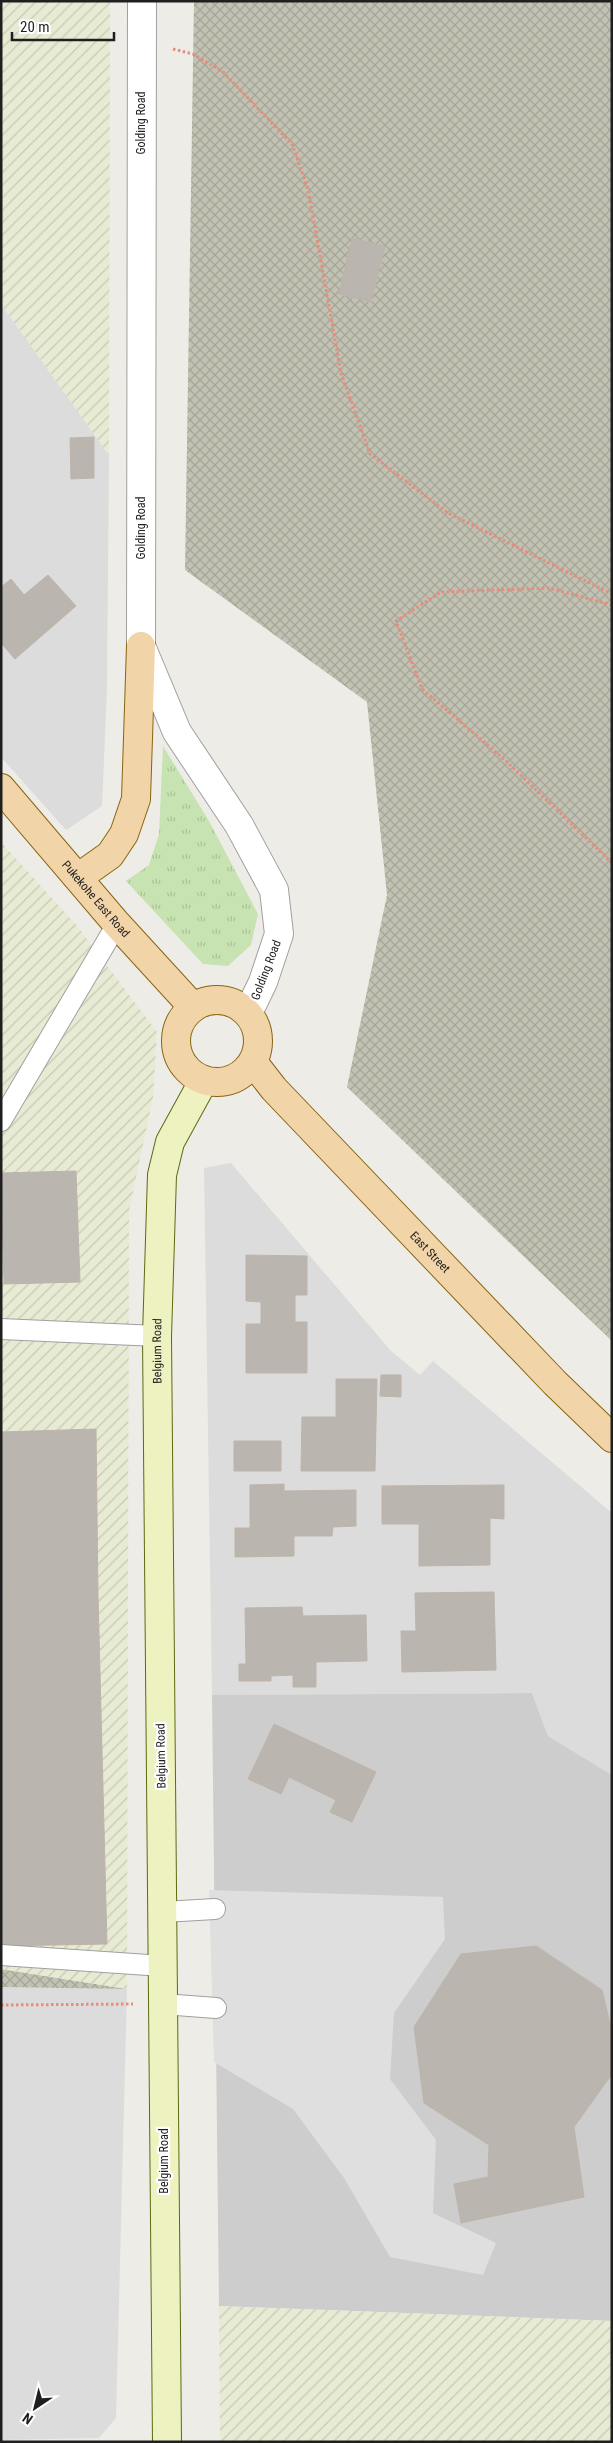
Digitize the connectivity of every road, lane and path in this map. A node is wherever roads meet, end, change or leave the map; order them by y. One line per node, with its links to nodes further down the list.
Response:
1 (142, 1): 2 (street, Golding Road)
2 (142, 42): 3 (path); 5 (street, Golding Road)
3 (612, 594)
4 (612, 605): 7 (path)
5 (141, 646): 8 (main road); 11 (street, Golding Road)
6 (1, 788): 8 (main road, Pukekohe East Road)
7 (612, 863)
8 (78, 877): 9 (main road, Pukekohe East Road)
9 (117, 924): 10 (main road, Pukekohe East Road); 14 (lane)
10 (193, 1007): 11 (main road); 13 (main road)
11 (248, 1013): 12 (main road)
12 (253, 1062): 13 (main road); 17 (main road, East Street)
13 (204, 1080): 16 (street, Belgium Road)
14 (1, 1122)
15 (1, 1329): 16 (lane)
16 (157, 1336): 19 (street, Belgium Road)
17 (612, 1438)
18 (214, 1909): 19 (lane)
19 (163, 1912): 21 (street, Belgium Road)
20 (1, 1956): 21 (lane)
21 (163, 1966): 22 (street, Belgium Road)
22 (163, 2004): 23 (path); 24 (lane); 25 (street, Belgium Road)
23 (1, 2005)
24 (216, 2008)
25 (167, 2442)

